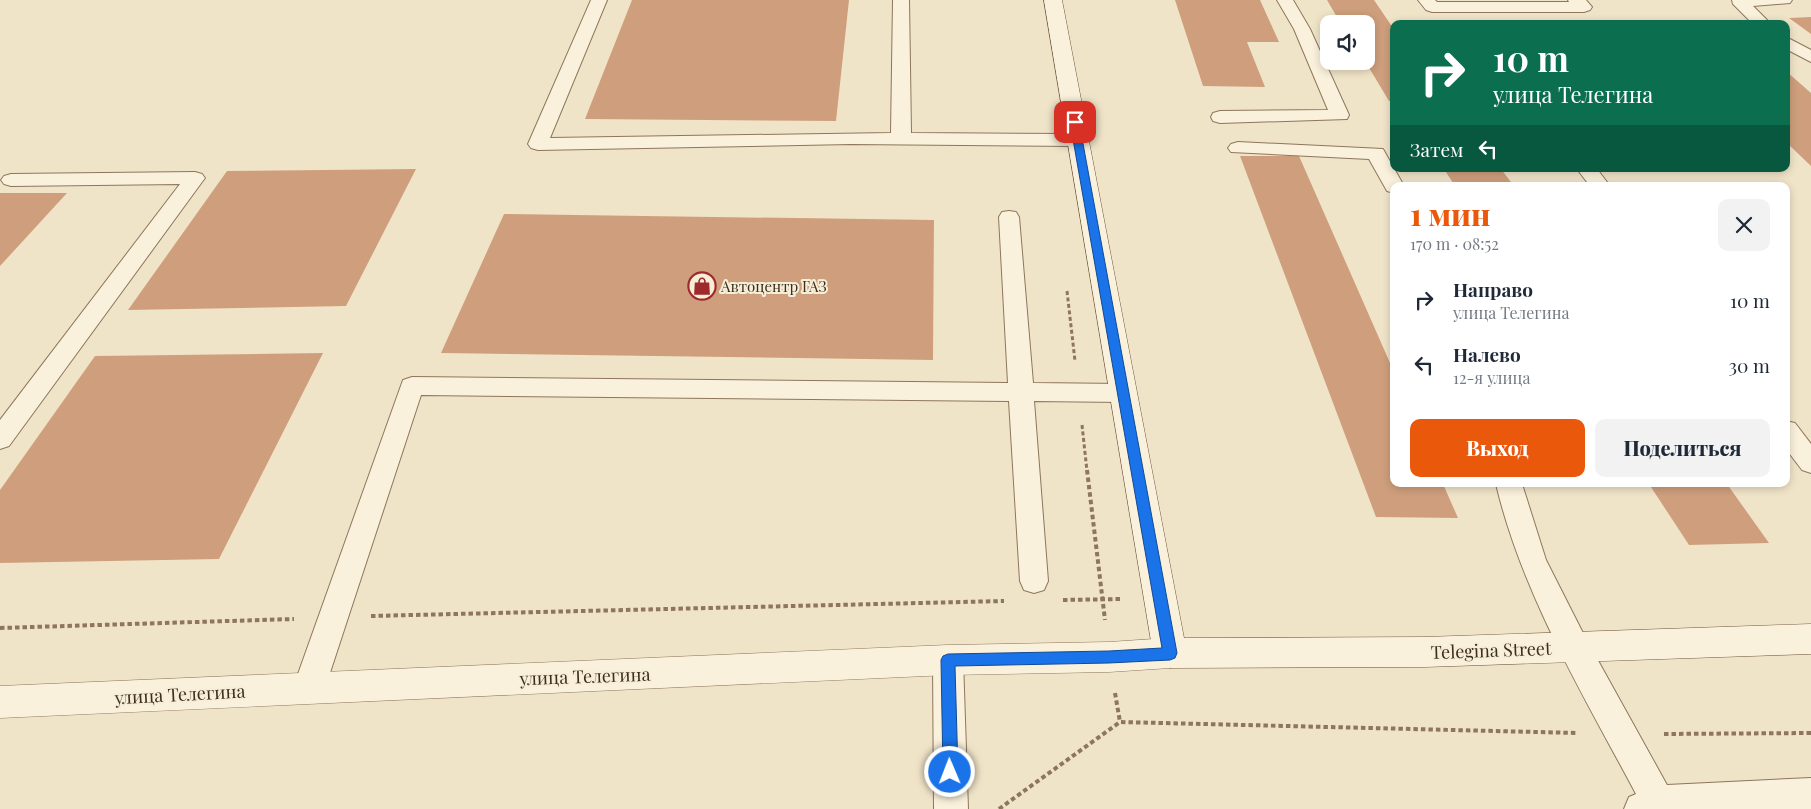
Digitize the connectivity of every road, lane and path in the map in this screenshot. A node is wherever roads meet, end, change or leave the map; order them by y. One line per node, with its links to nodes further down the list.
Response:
1 (599, 0): 12 (lane)
2 (901, 0): 12 (lane)
3 (1053, 0): 13 (main road)
4 (1285, 0): 11 (lane)
5 (1426, 0): 6 (lane)
6 (1576, 0)
7 (1784, 0): 8 (lane)
8 (1759, 20)
9 (1790, 44): 10 (lane)
10 (1811, 57)
11 (1220, 117)
12 (901, 139): 13 (lane)
13 (1078, 140): 21 (main road)
14 (1238, 148): 17 (lane)
15 (1589, 172): 18 (lane)
16 (11, 180): 23 (lane)
17 (1391, 182)
18 (1597, 182)
19 (1009, 217): 20 (lane)
20 (1020, 391): 21 (lane); 26 (lane); 30 (lane)
21 (1123, 393): 27 (main road)
22 (1790, 435): 24 (lane)
23 (0, 439)
24 (1811, 463)
25 (1510, 487): 33 (lane)
26 (1034, 581)
27 (1160, 598): 28 (path); 34 (main road)
28 (1062, 600)
29 (1012, 601): 30 (path)
30 (333, 617): 31 (path); 36 (lane)
31 (0, 628)
32 (1811, 640): 33 (main road, Telegina Street)
33 (1574, 648): 34 (main road, Telegina Street); 39 (lane)
34 (1170, 653): 35 (main road, улица Телегина)
35 (948, 660): 36 (main road, улица Телегина); 42 (lane)
36 (309, 688): 37 (main road, улица Телегина)
37 (0, 702)
38 (1811, 733): 39 (path)
39 (1622, 734): 41 (lane); 43 (path)
40 (1811, 794): 41 (lane)
41 (1650, 806)
42 (951, 809)
43 (999, 809)

